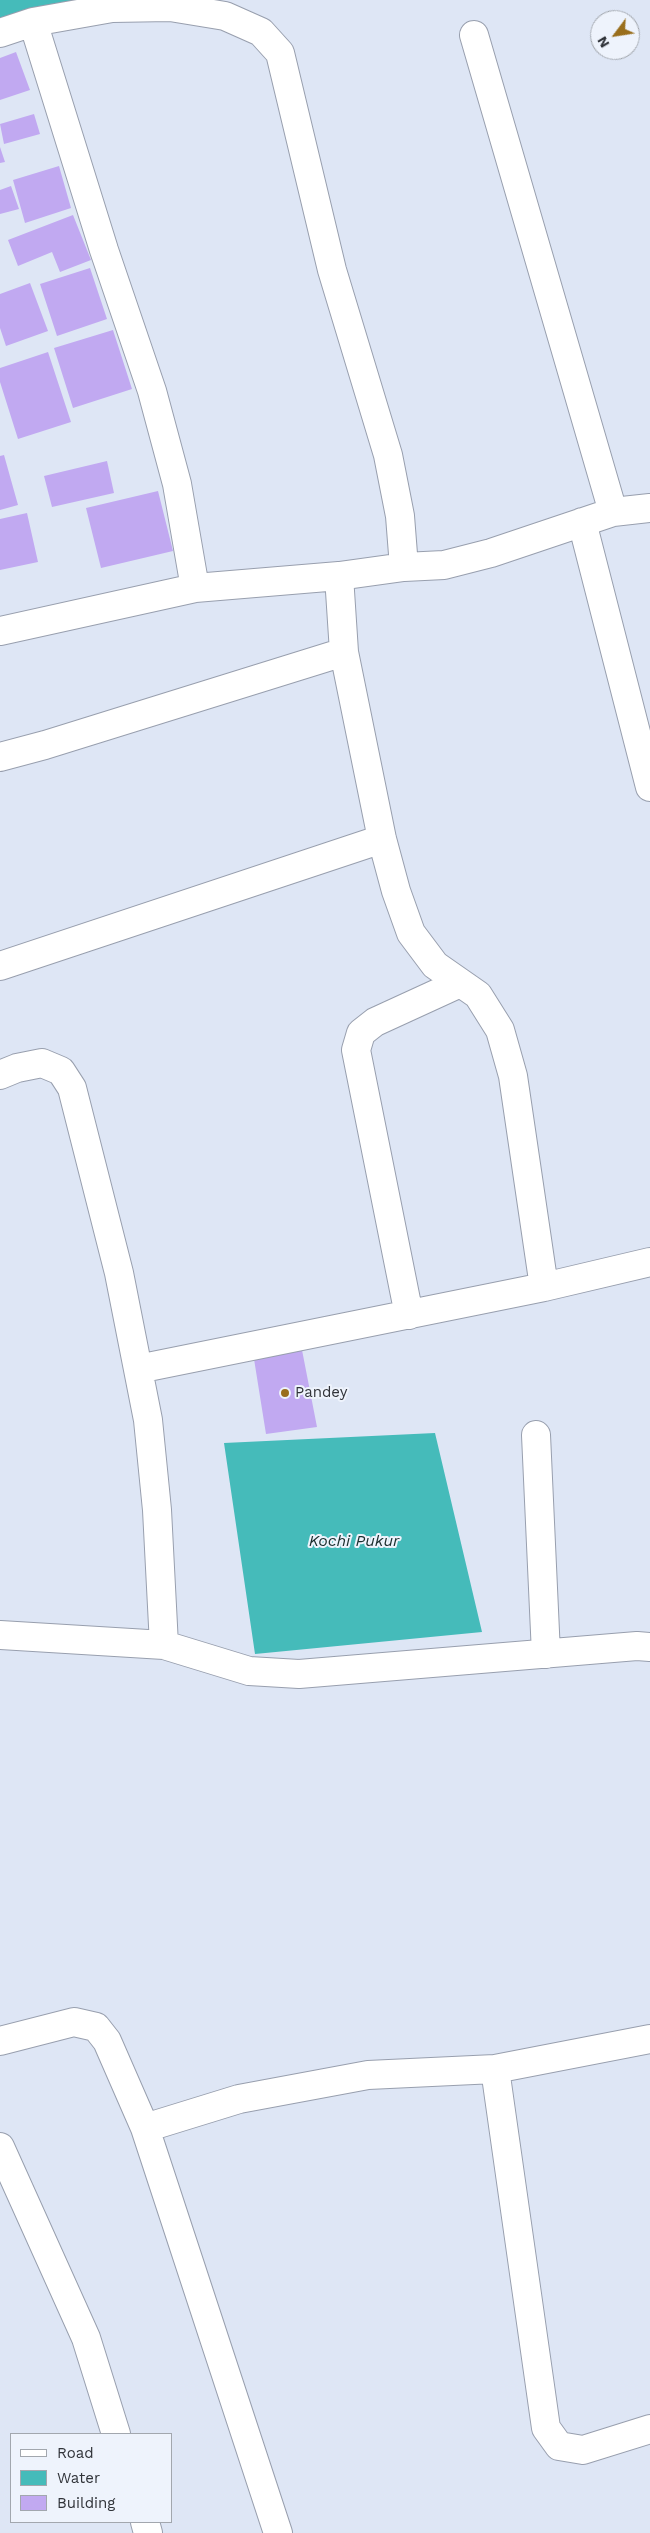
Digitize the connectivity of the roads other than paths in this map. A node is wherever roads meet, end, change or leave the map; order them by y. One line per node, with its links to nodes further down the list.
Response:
1 (33, 22): 2 (street); 7 (street); 9 (street)
2 (0, 33)
3 (474, 35): 5 (street)
4 (650, 508): 5 (street)
5 (613, 512): 6 (street)
6 (582, 522): 7 (street); 13 (street)
7 (404, 567): 8 (street)
8 (339, 576): 9 (street); 11 (street)
9 (195, 588): 10 (street)
10 (0, 631)
11 (344, 652): 12 (street); 14 (street)
12 (0, 757)
13 (650, 787)
14 (382, 839): 15 (street); 16 (street)
15 (0, 966)
16 (460, 983): 19 (street); 20 (street)
17 (0, 1075): 21 (street)
18 (650, 1262): 19 (street)
19 (544, 1287): 20 (street)
20 (409, 1315): 21 (street)
21 (138, 1369): 24 (street)
22 (536, 1435): 26 (street)
23 (1, 1629): 24 (street)
24 (164, 1645): 26 (street)
25 (650, 1647): 26 (street)
26 (546, 1654)
27 (650, 2039): 29 (street)
28 (0, 2041): 30 (street)
29 (495, 2069): 30 (street); 32 (street)
30 (144, 2128): 34 (street)
31 (0, 2146): 33 (street)
32 (650, 2429)
33 (116, 2433)
34 (278, 2533)

